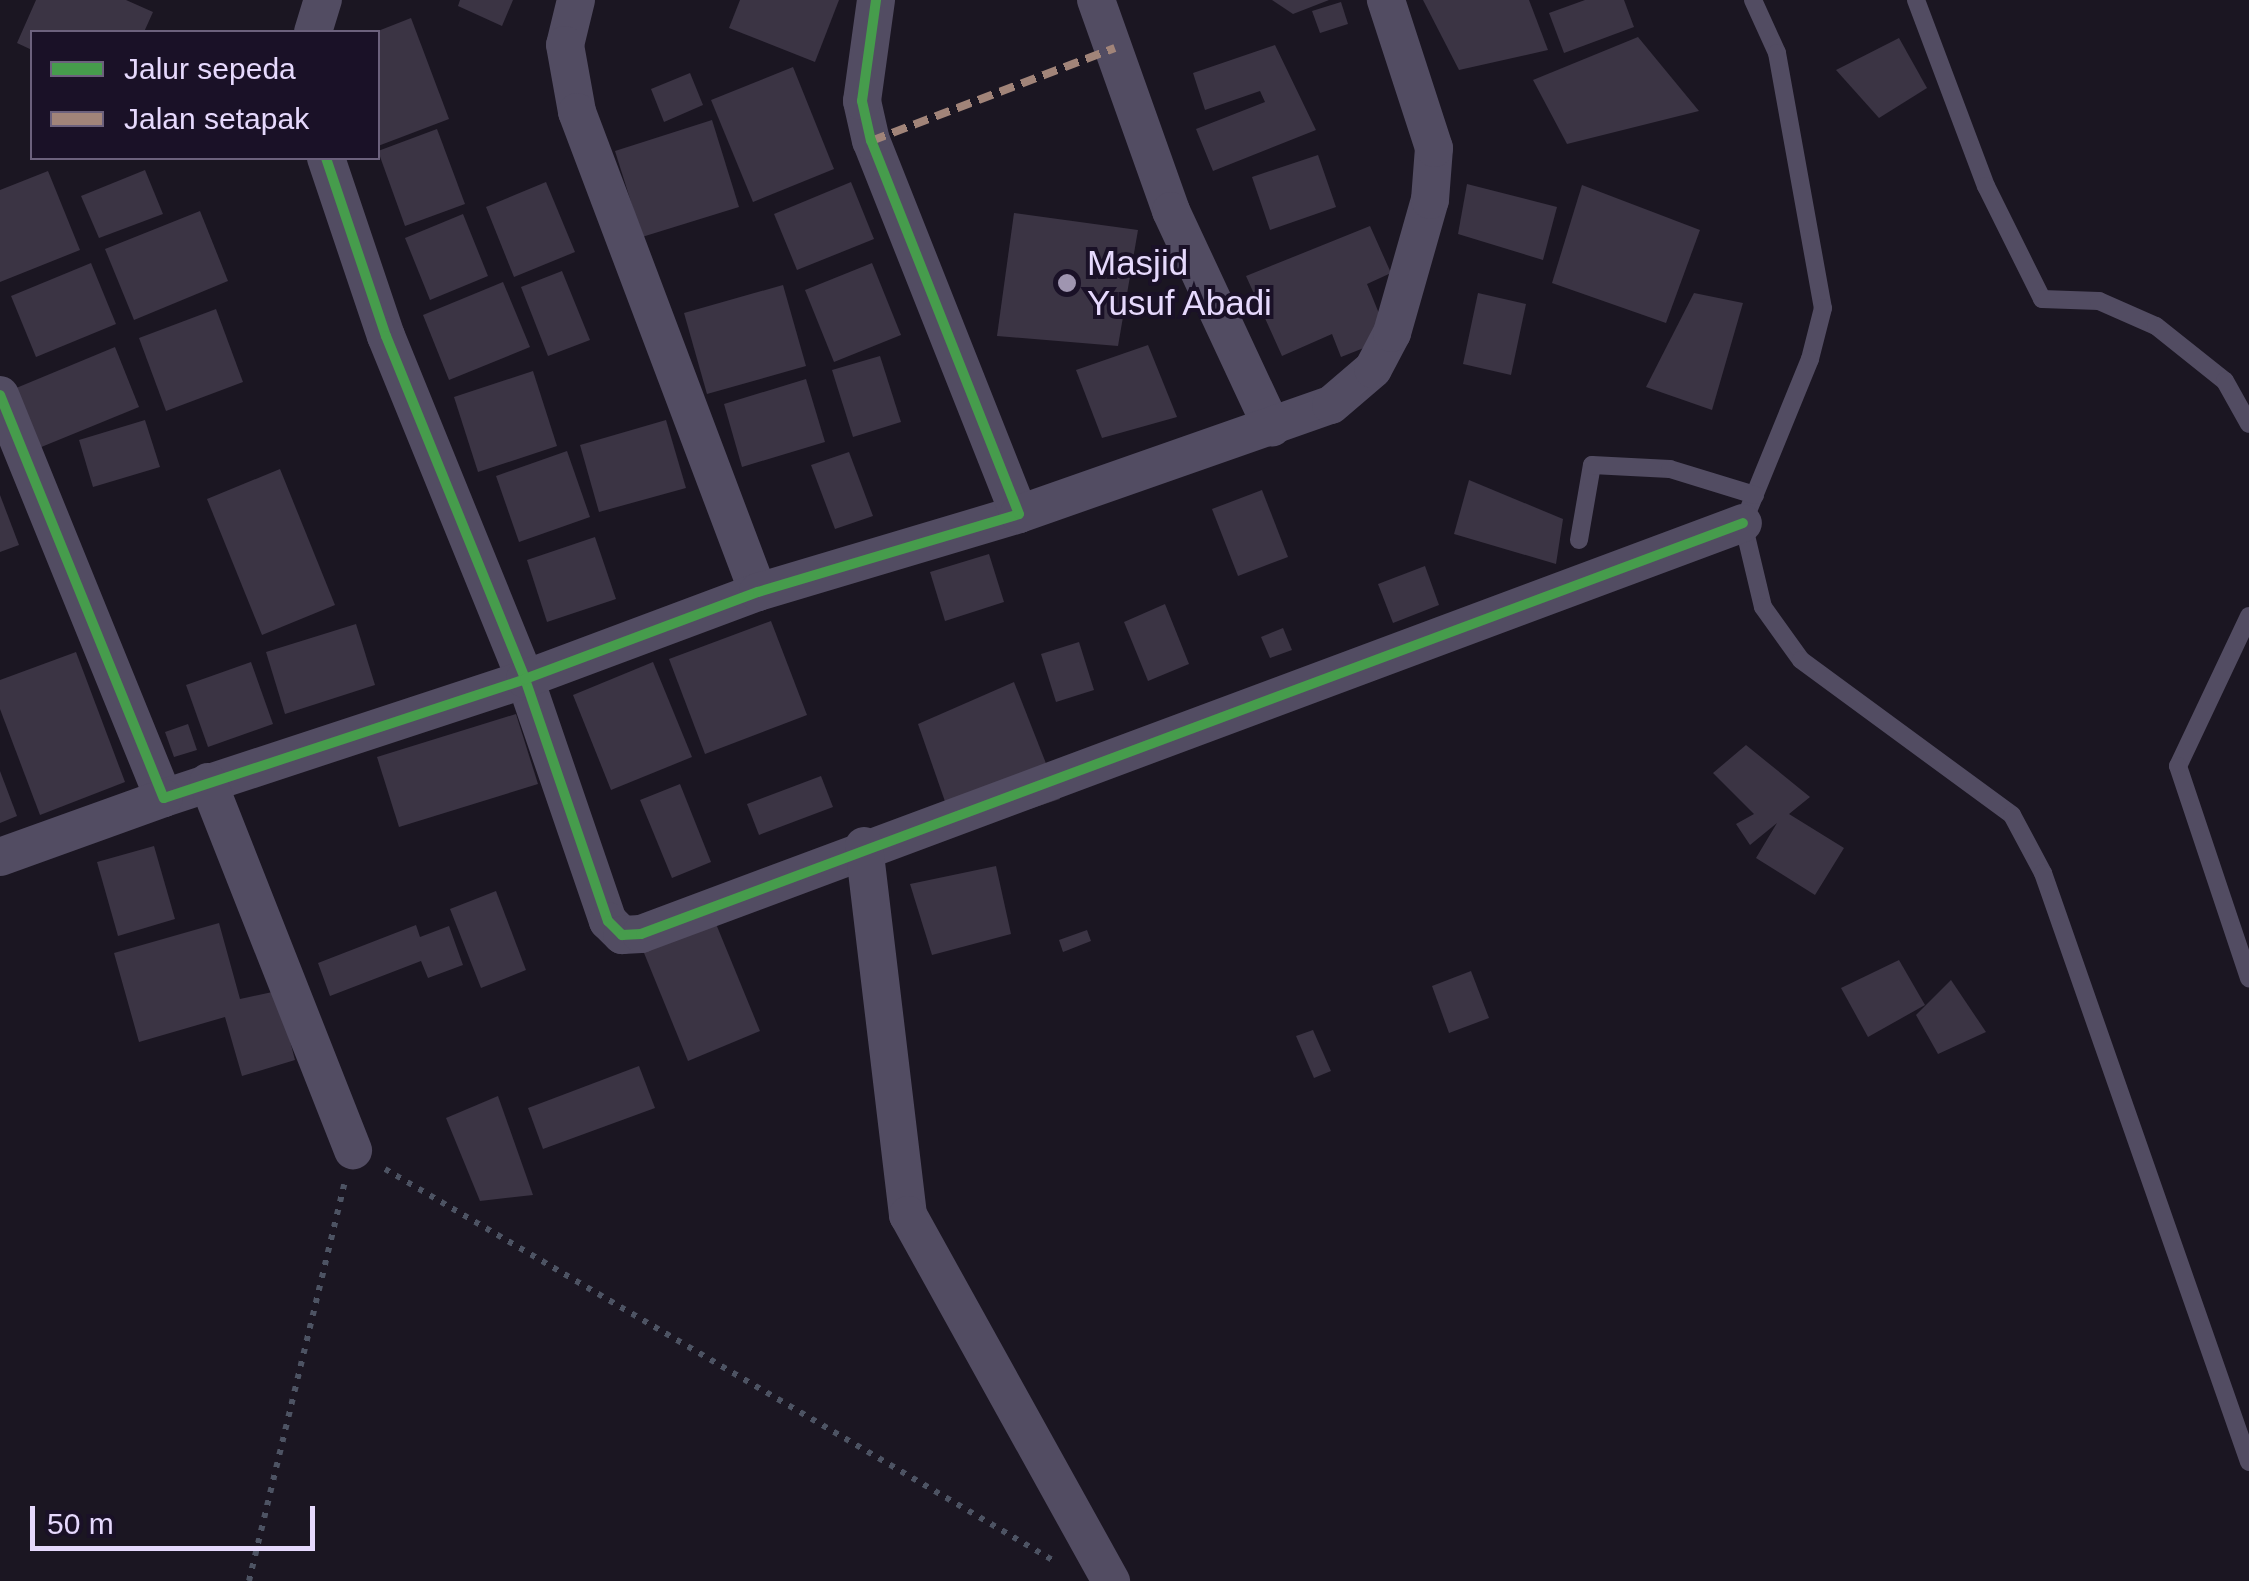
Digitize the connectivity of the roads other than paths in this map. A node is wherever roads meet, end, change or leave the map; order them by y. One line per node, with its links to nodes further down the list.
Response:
1 (323, 0): 8 (street)
2 (576, 0): 16 (street)
3 (876, 0): 14 (street)
4 (1096, 0): 12 (street)
5 (1386, 0): 12 (street)
6 (1753, 0): 13 (lane)
7 (1916, 0): 11 (lane)
8 (314, 30)
9 (327, 160): 19 (street)
10 (0, 395): 21 (street)
11 (2249, 424)
12 (1272, 428): 14 (street)
13 (1749, 509): 15 (lane); 22 (street); 26 (lane)
14 (1019, 514): 16 (street)
15 (1579, 540)
16 (758, 592): 19 (street)
17 (2249, 616): 18 (lane)
18 (2245, 645): 24 (lane)
19 (525, 679): 20 (street); 22 (street)
20 (208, 782): 21 (street); 25 (street)
21 (164, 798): 23 (street)
22 (864, 846): 27 (street)
23 (0, 857)
24 (2249, 978)
25 (352, 1150)
26 (2249, 1462)
27 (1111, 1581)

